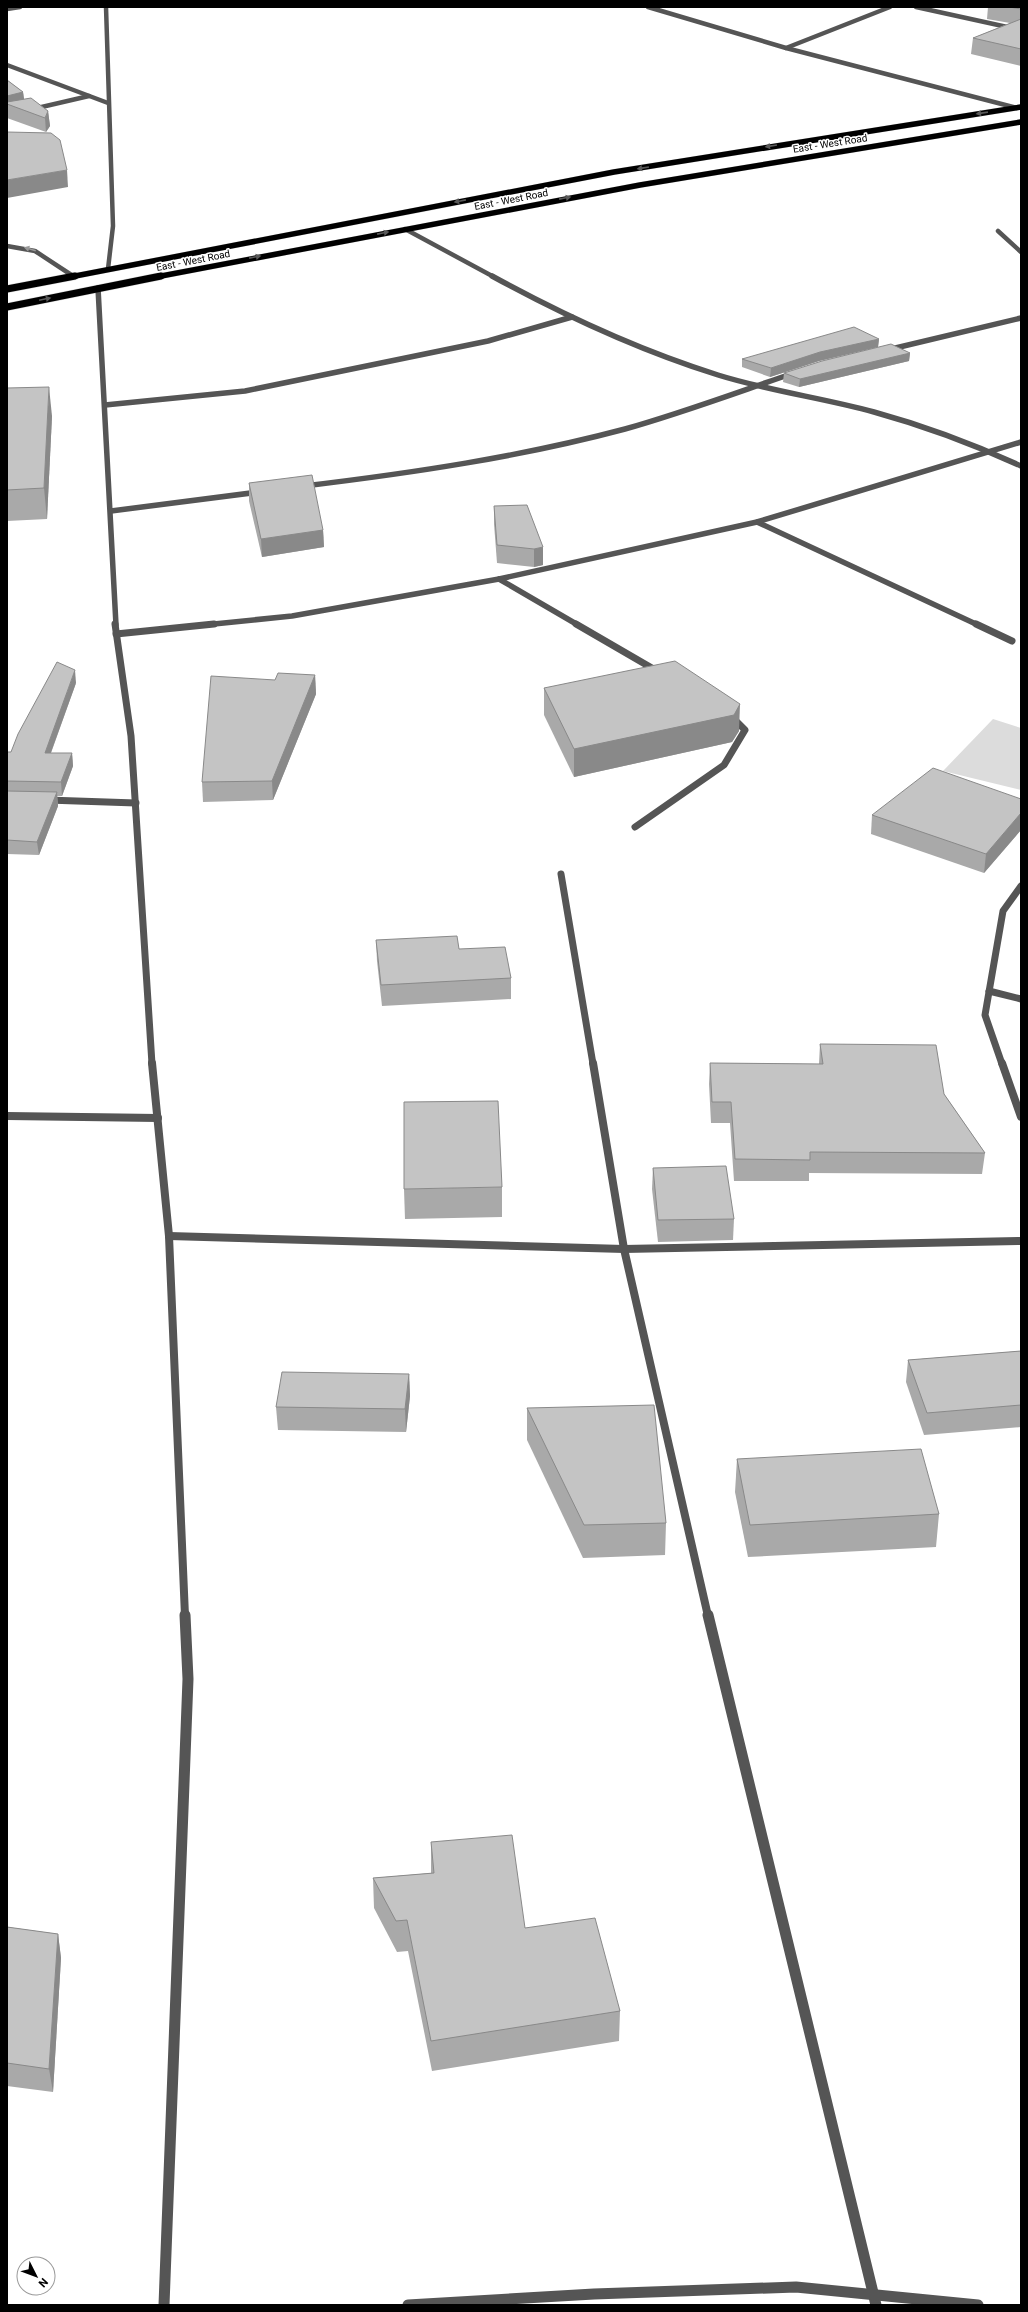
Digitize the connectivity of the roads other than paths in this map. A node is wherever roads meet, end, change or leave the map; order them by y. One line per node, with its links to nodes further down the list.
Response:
1 (20, 7): 6 (street)
2 (106, 7): 11 (street)
3 (648, 7): 8 (street)
4 (890, 7): 8 (street)
5 (916, 7): 7 (street)
6 (7, 9)
7 (1021, 30)
8 (786, 48): 12 (street)
9 (7, 65): 10 (street)
10 (89, 96): 11 (street); 13 (street)
11 (108, 103): 19 (street)
12 (1019, 107): 19 (main road, East - West Road, one-way to 19)
13 (24, 111)
14 (1021, 122): 15 (main road, East - West Road, one-way to 14)
15 (405, 228): 21 (main road, East - West Road, one-way to 15); 24 (street)
16 (998, 231): 18 (street)
17 (7, 246): 20 (street, one-way to 17)
18 (1021, 252)
19 (108, 269): 20 (main road, East - West Road)
20 (73, 276): 22 (main road, East - West Road)
21 (98, 288): 23 (main road, East - West Road, one-way to 21); 29 (street)
22 (7, 289)
23 (7, 307)
24 (572, 317): 28 (street); 29 (street)
25 (1021, 318): 26 (street)
26 (882, 351)
27 (799, 372): 28 (street)
28 (758, 385): 31 (street); 33 (street)
29 (105, 405): 35 (street)
30 (1021, 442): 31 (street)
31 (988, 450): 32 (street); 36 (street)
32 (1021, 466)
33 (297, 487)
34 (266, 491): 35 (street)
35 (111, 511): 38 (street)
36 (758, 522): 37 (street); 39 (street)
37 (499, 579): 38 (street); 40 (street)
38 (116, 634): 43 (street)
39 (1012, 640)
40 (664, 676)
41 (726, 712): 44 (street)
42 (37, 800): 43 (street)
43 (136, 803): 50 (street)
44 (635, 827)
45 (562, 874): 54 (street)
46 (1021, 886): 47 (street)
47 (989, 991): 48 (street); 51 (street)
48 (1021, 999)
49 (7, 1116): 50 (street)
50 (158, 1118): 52 (street)
51 (1021, 1118)
52 (169, 1236): 54 (street); 56 (street)
53 (1021, 1241): 54 (street)
54 (624, 1249): 55 (street)
55 (874, 2300): 57 (street); 58 (street)
56 (164, 2305)
57 (408, 2305)
58 (978, 2305)

